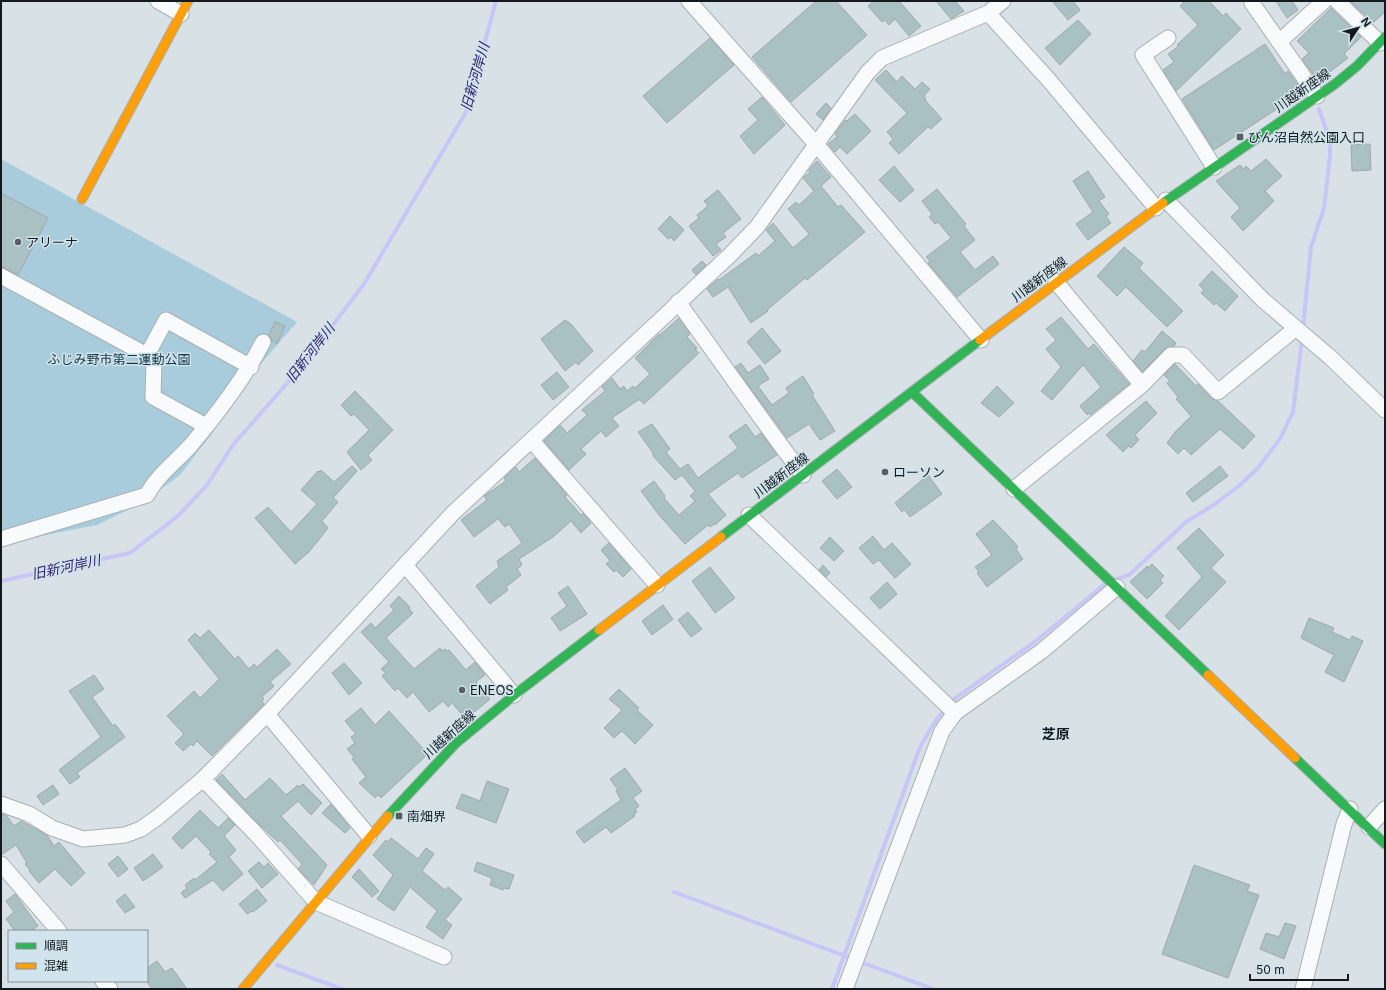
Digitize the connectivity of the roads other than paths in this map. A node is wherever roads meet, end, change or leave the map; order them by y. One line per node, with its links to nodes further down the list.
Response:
1 (158, 1): 7 (street)
2 (689, 1): 13 (street)
3 (1003, 1): 8 (street)
4 (1324, 1): 11 (street)
5 (1338, 1): 10 (street)
6 (1252, 3): 11 (street)
7 (185, 7): 15 (main road)
8 (988, 13): 13 (street); 16 (street)
9 (1168, 38): 14 (street)
10 (1382, 40): 12 (main road, 川越新座線)
11 (1279, 42): 12 (street)
12 (1317, 96): 14 (main road, 川越新座線)
13 (816, 144): 19 (street); 21 (street)
14 (1214, 167): 16 (main road, 川越新座線)
15 (82, 199)
16 (1161, 204): 18 (main road, 川越新座線); 20 (street)
17 (1, 276): 23 (street)
18 (1056, 282): 21 (main road, 川越新座線); 25 (street)
19 (678, 302): 29 (street); 30 (street)
20 (1296, 328): 25 (street); 27 (street)
21 (981, 340): 26 (main road, 川越新座線)
22 (263, 342): 24 (street)
23 (146, 355): 24 (street); 28 (street)
24 (251, 367): 28 (street)
25 (1142, 385): 31 (street)
26 (912, 392): 30 (main road, 川越新座線); 31 (main road)
27 (1385, 410)
28 (206, 426): 33 (street)
29 (532, 441): 34 (street); 35 (street)
30 (803, 475): 32 (main road, 川越新座線)
31 (1014, 489): 36 (main road)
32 (749, 515): 35 (main road, 川越新座線); 38 (street)
33 (1, 539)
34 (405, 565): 37 (street); 39 (street)
35 (657, 585): 37 (main road, 川越新座線)
36 (1117, 587): 38 (street); 42 (main road)
37 (514, 695): 45 (main road, 川越新座線)
38 (955, 713): 52 (street)
39 (267, 714): 40 (street); 45 (street)
40 (203, 780): 41 (street); 48 (street)
41 (1, 804)
42 (1350, 809): 44 (main road); 53 (street)
43 (1385, 809): 44 (street)
44 (1369, 827): 46 (main road)
45 (370, 836): 48 (main road, 川越新座線)
46 (1385, 844)
47 (1, 864): 49 (street)
48 (316, 902): 50 (street); 51 (main road, 川越新座線)
49 (58, 930)
50 (444, 957)
51 (242, 989)
52 (845, 989)
53 (1303, 989)

